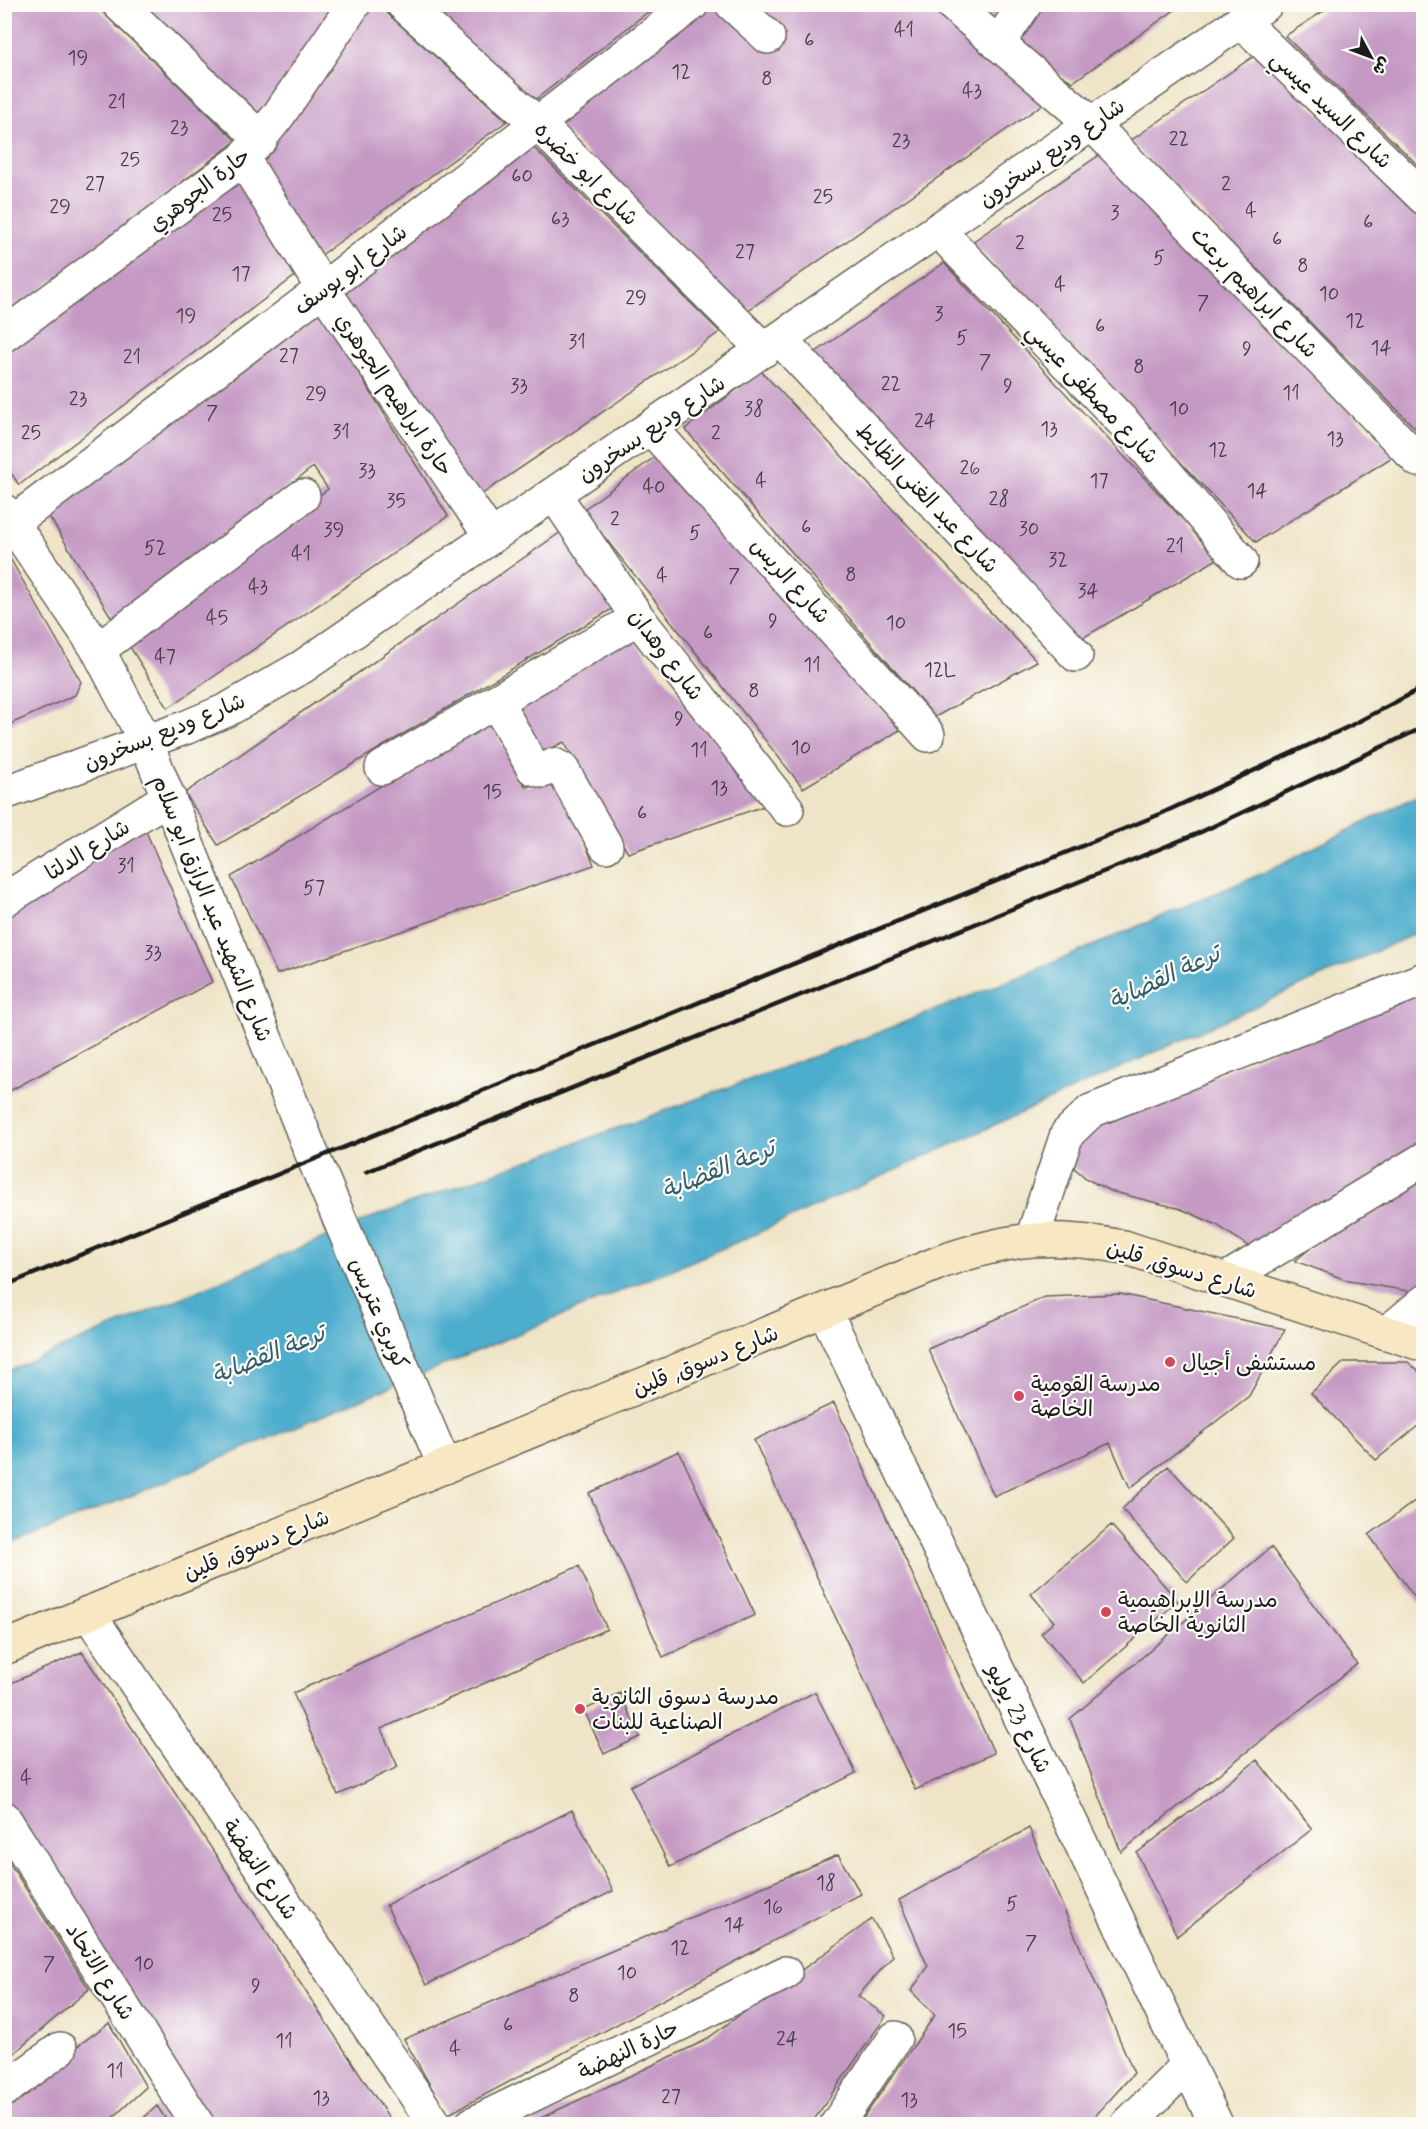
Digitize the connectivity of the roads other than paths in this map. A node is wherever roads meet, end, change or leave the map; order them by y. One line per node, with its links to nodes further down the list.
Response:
1 (119, 4): 13 (street, حارة ابراهيم الجوهري)
2 (354, 4): 13 (street, حارة الجوهري)
3 (403, 4): 11 (street, شارع ابو خضره)
4 (692, 4): 11 (street, شارع ابو يوسف)
5 (732, 4): 9 (street)
6 (952, 4): 10 (street, شارع ابراهيم برعث)
7 (1025, 4): 10 (street)
8 (1253, 13): 12 (street, شارع وديع بسخرون); 14 (street, شارع السيد عيسي)
9 (768, 38)
10 (998, 44): 12 (street, شارع ابراهيم برعث)
11 (538, 124): 16 (street, شارع ابو يوسف); 18 (street, شارع ابو خضره)
12 (1092, 124): 15 (street, شارع وديع بسخرون); 20 (street, شارع ابراهيم برعث)
13 (252, 149): 16 (street, حارة ابراهيم الجوهري); 17 (street, حارة الجوهري)
14 (1424, 198)
15 (938, 230): 18 (street, شارع وديع بسخرون); 25 (street, شارع مصطفى عيسي)
16 (323, 290): 23 (street, شارع ابو يوسف); 24 (street, حارة ابراهيم الجوهري)
17 (4, 335)
18 (772, 344): 19 (street, شارع وديع بسخرون); 28 (street, شارع عبد الغنى الظايط)
19 (651, 428): 21 (street, شارع وديع بسخرون); 30 (street, شارع الريس)
20 (1418, 460)
21 (554, 494): 24 (street, شارع وديع بسخرون); 26 (street, شارع وهدان)
22 (303, 496): 27 (street)
23 (7, 521): 27 (street, شارع الشهيد عبد الرازق ابو سلام)
24 (491, 537): 31 (street, شارع وديع بسخرون)
25 (1241, 561)
26 (638, 618): 29 (street); 35 (street, شارع وهدان)
27 (98, 650): 31 (street, شارع الشهيد عبد الرازق ابو سلام)
28 (1076, 655)
29 (496, 701): 32 (street); 36 (street)
30 (928, 735)
31 (146, 742): 33 (street, شارع وديع بسخرون); 34 (street, شارع الشهيد عبد الرازق ابو سلام)
32 (382, 768)
33 (4, 793)
34 (169, 797): 37 (street, شارع الدلتا); 39 (street, شارع الشهيد عبد الرازق ابو سلام)
35 (787, 809)
36 (606, 846)
37 (4, 900)
38 (1424, 978): 41 (street)
39 (314, 1159): 47 (street, كوبري عتريس)
40 (1424, 1160): 42 (street)
41 (1032, 1239): 42 (main road, شارع دسوق, قلين); 44 (main road, شارع دسوق, قلين)
42 (1225, 1280): 45 (main road, شارع دسوق, قلين)
43 (1424, 1302): 45 (street)
44 (825, 1311): 47 (main road, شارع دسوق, قلين); 54 (street, شارع 23 يوليو)
45 (1387, 1333): 46 (main road, شارع دسوق, قلين)
46 (1424, 1345)
47 (445, 1467): 48 (main road, شارع دسوق, قلين)
48 (88, 1613): 49 (main road, شارع دسوق, قلين); 57 (street, شارع النهضة)
49 (4, 1647)
50 (4, 1818): 56 (street, شارع الاتحاد)
51 (785, 1973): 58 (street, حارة النهضة)
52 (895, 2038): 59 (street)
53 (60, 2049): 55 (street)
54 (1187, 2066): 60 (street); 61 (street, شارع 23 يوليو)
55 (4, 2090)
56 (196, 2124)
57 (435, 2124)
58 (472, 2124)
59 (837, 2124)
60 (1128, 2124)
61 (1216, 2124)

